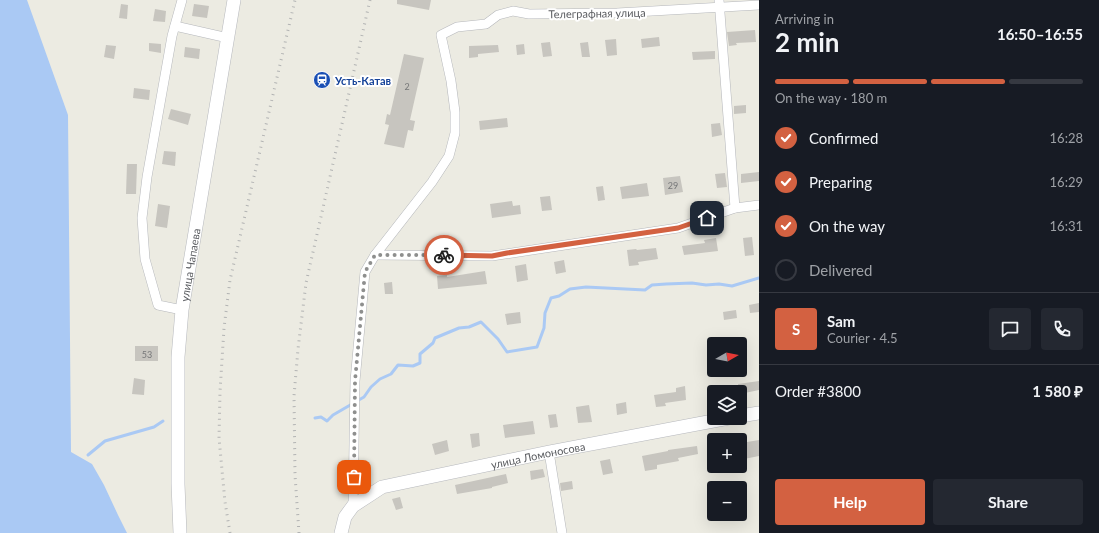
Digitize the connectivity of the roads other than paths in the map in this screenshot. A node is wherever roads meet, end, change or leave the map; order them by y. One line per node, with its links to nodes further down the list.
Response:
1 (182, 0): 5 (street)
2 (234, 0): 6 (main road, улица Чапаева)
3 (720, 3): 4 (street, Телеграфная улица); 8 (street); 9 (street, Телеграфная улица)
4 (759, 5)
5 (174, 26): 6 (street); 10 (street)
6 (228, 38): 10 (main road, улица Чапаева)
7 (759, 205): 8 (street)
8 (735, 208): 9 (street)
9 (375, 255): 15 (street)
10 (182, 310): 16 (main road, улица Чапаева)
11 (759, 413): 12 (main road)
12 (747, 415)
13 (707, 422): 14 (main road, улица Ломоносова)
14 (549, 452): 15 (main road, улица Ломоносова); 18 (street)
15 (353, 506): 17 (main road)
16 (180, 533)
17 (341, 533)
18 (562, 533)

